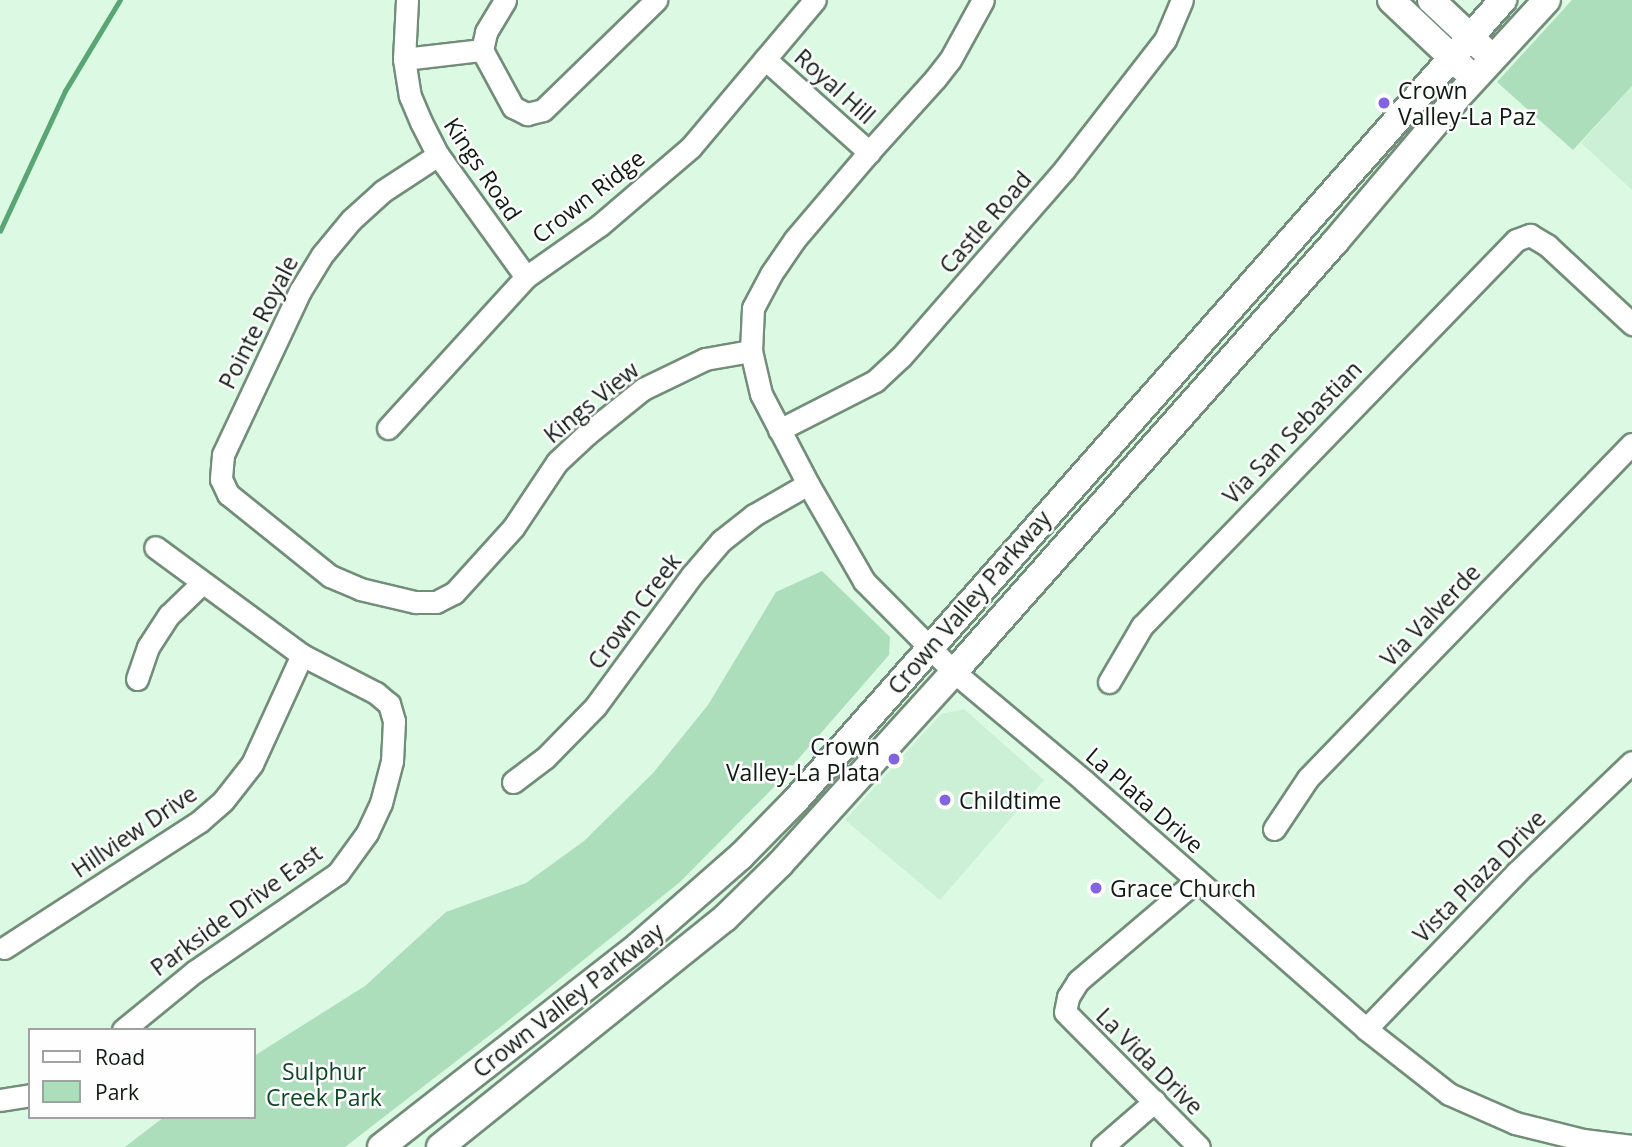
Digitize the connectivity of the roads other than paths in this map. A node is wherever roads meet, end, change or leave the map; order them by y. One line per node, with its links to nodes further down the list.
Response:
1 (407, 0): 14 (street, Kings Road)
2 (505, 0): 12 (street)
3 (656, 0): 12 (street)
4 (815, 0): 15 (street, Crown Ridge)
5 (983, 0): 18 (street)
6 (1182, 0): 24 (street, Castle Road)
7 (1391, 0): 13 (main road)
8 (1431, 0): 11 (main road)
9 (1503, 0): 11 (main road, Crown Valley Parkway)
10 (1546, 0): 16 (main road, Crown Valley Parkway)
11 (1470, 36): 13 (main road, Crown Valley Parkway); 16 (main road)
12 (482, 50): 14 (street)
13 (1450, 56): 17 (main road); 30 (main road, Crown Valley Parkway)
14 (404, 59): 19 (street, Kings Road)
15 (765, 59): 18 (street, Royal Hill); 20 (street, Crown Ridge)
16 (1493, 60): 17 (main road, Crown Valley Parkway)
17 (1475, 79): 32 (main road, Crown Valley Parkway)
18 (869, 152): 22 (street)
19 (438, 155): 20 (street, Kings Road); 26 (street, Pointe Royale)
20 (526, 277): 23 (street, Crown Ridge)
21 (1632, 324): 34 (street, Via San Sebastian)
22 (751, 351): 24 (street, La Plata Drive); 26 (street, Kings View)
23 (388, 428)
24 (779, 429): 27 (street, La Plata Drive)
25 (1632, 444): 37 (street, Via Valverde)
26 (221, 480)
27 (808, 484): 30 (street, La Plata Drive); 36 (street, Crown Creek)
28 (155, 547): 29 (street)
29 (201, 584): 31 (street); 33 (street)
30 (929, 649): 32 (street, La Plata Drive); 46 (main road, Crown Valley Parkway)
31 (302, 656): 39 (street, Hillview Drive); 40 (street, Parkside Drive East)
32 (954, 672): 38 (street, La Plata Drive); 47 (main road, Crown Valley Parkway)
33 (137, 679)
34 (1109, 682)
35 (1632, 762): 41 (street, Vista Plaza Drive)
36 (513, 782)
37 (1274, 829)
38 (1197, 880): 41 (street, La Plata Drive); 44 (street, La Vida Drive)
39 (4, 948)
40 (125, 1028)
41 (1366, 1029): 45 (street, La Plata Drive)
42 (28, 1095): 43 (street)
43 (0, 1100)
44 (1155, 1101): 48 (street); 49 (street, La Vida Drive)
45 (1632, 1146)
46 (381, 1147)
47 (440, 1147)
48 (1102, 1147)
49 (1199, 1147)

